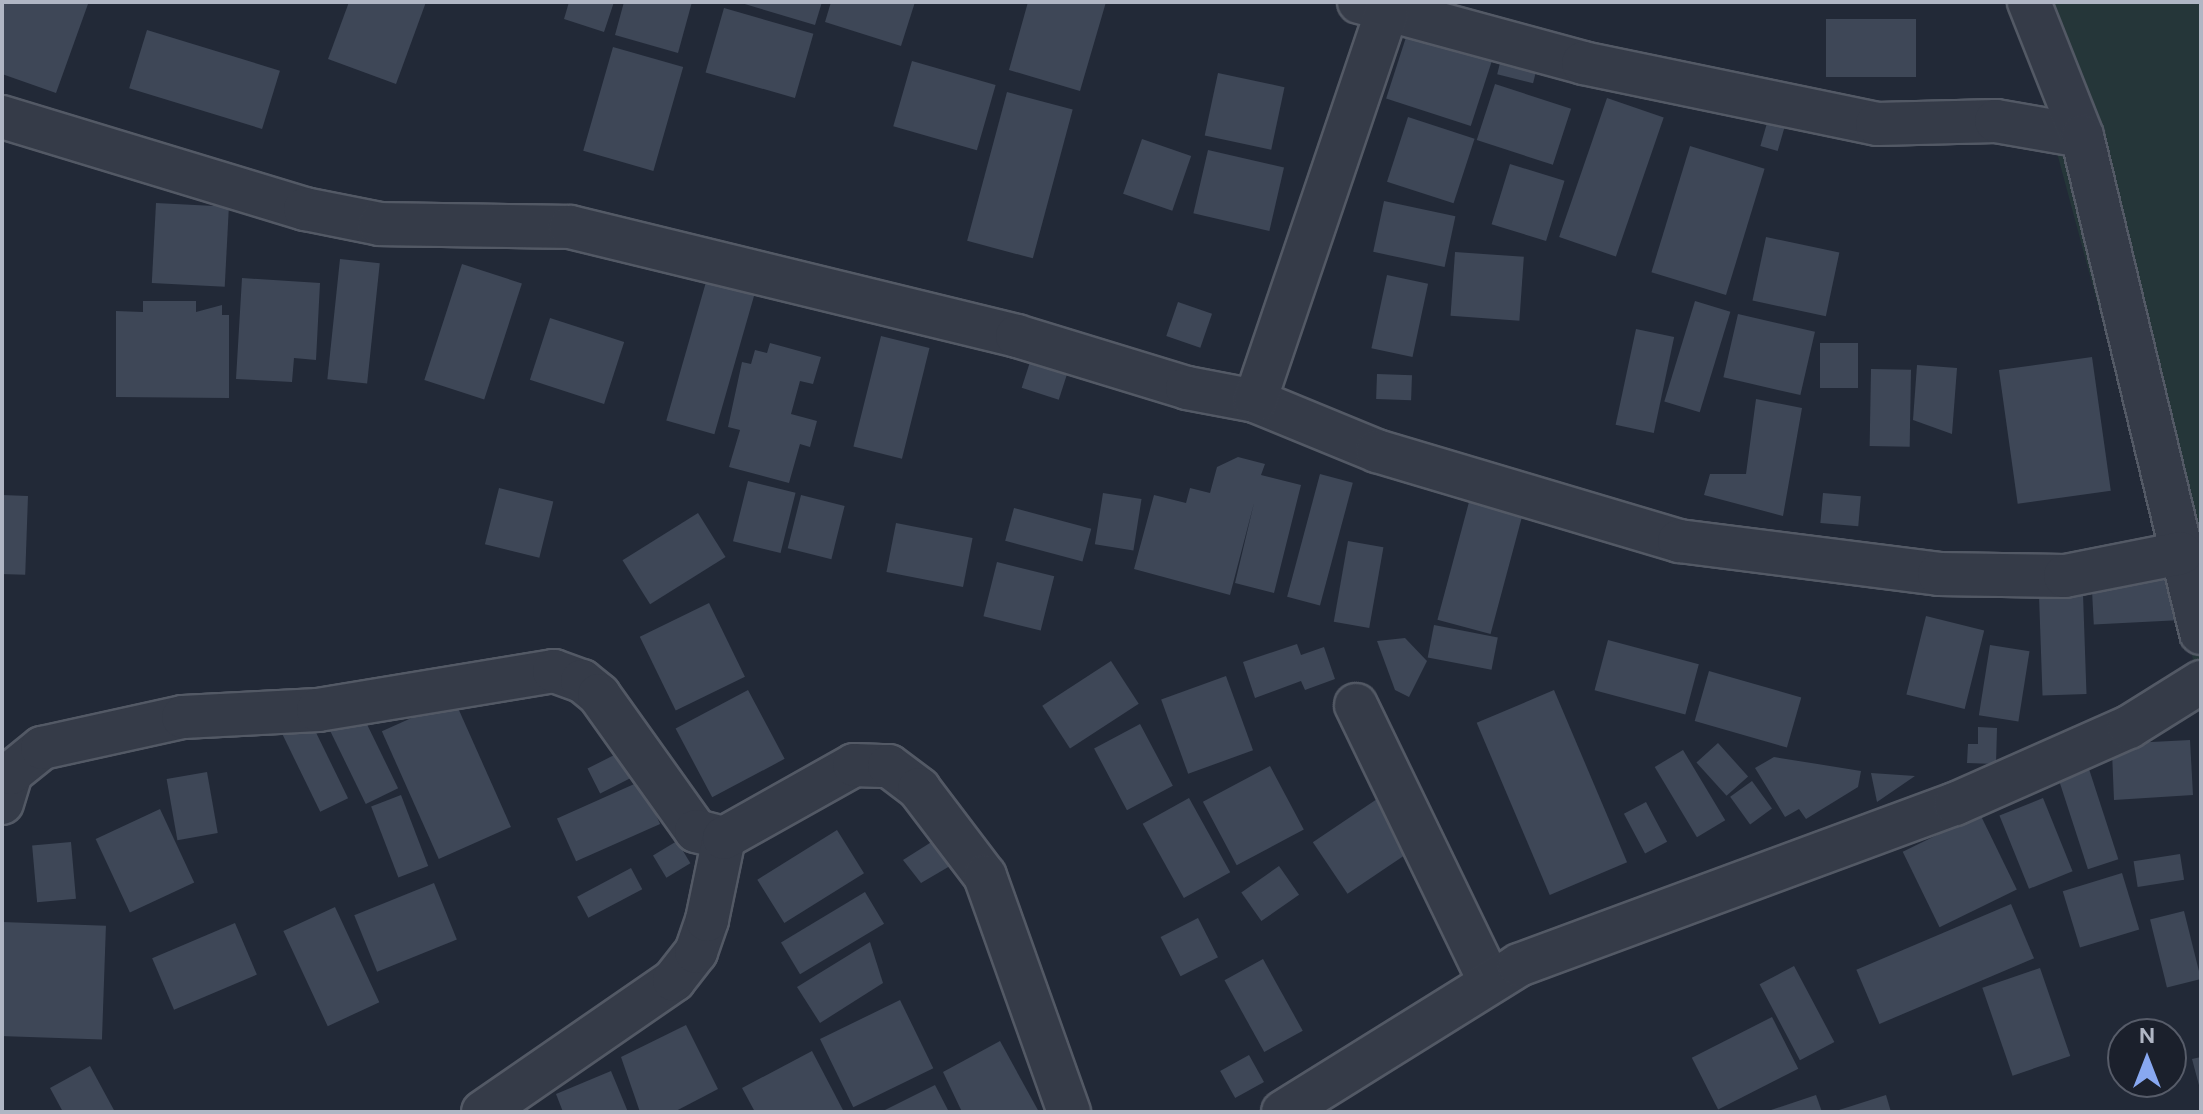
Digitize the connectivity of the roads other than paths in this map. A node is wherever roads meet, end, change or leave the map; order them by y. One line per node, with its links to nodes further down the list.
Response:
1 (2029, 2): 4 (street)
2 (1373, 7): 4 (street); 5 (street)
3 (2, 117): 5 (street)
4 (2082, 136): 6 (street)
5 (1255, 401): 6 (street)
6 (2181, 553): 7 (street)
7 (2201, 633)
8 (2201, 682): 12 (street)
9 (1356, 705): 12 (street)
10 (2, 803): 11 (street)
11 (724, 838): 13 (street); 14 (street)
12 (1489, 980): 15 (street)
13 (483, 1112)
14 (1069, 1112)
15 (1283, 1112)

